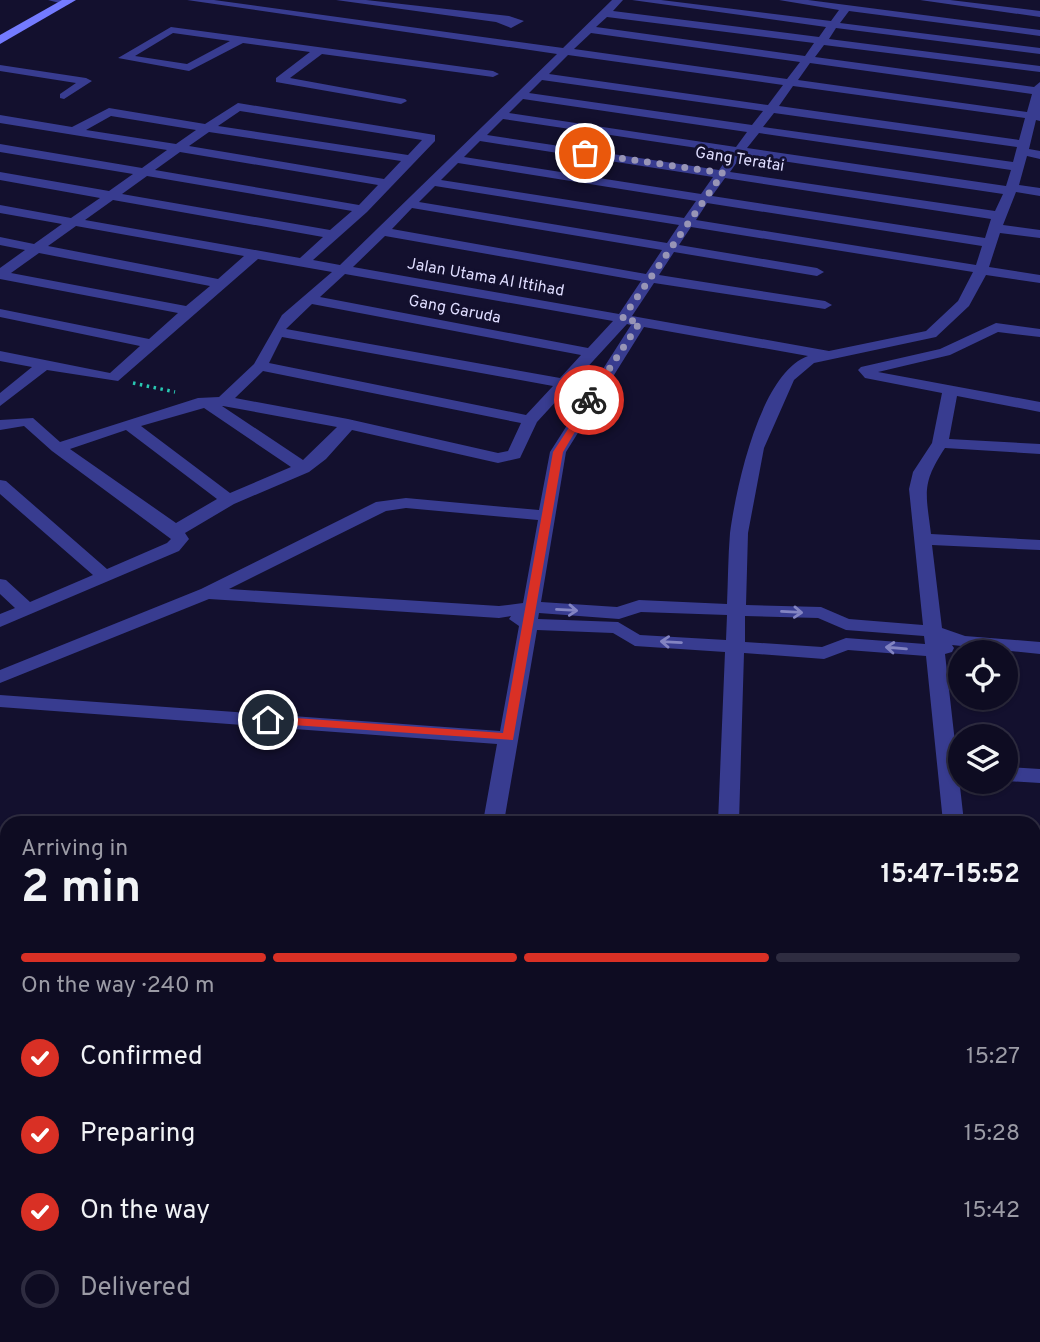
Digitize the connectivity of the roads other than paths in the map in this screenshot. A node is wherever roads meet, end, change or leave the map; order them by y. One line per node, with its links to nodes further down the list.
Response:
1 (53, 0): 10 (street)
2 (192, 0): 12 (street)
3 (253, 0): 12 (street)
4 (341, 0): 11 (street)
5 (618, 0): 14 (street)
6 (637, 0): 16 (street)
7 (784, 0): 13 (street)
8 (862, 0): 13 (street)
9 (925, 0): 15 (street)
10 (68, 1): 20 (main road)
11 (398, 4): 22 (street)
12 (242, 7): 18 (street); 22 (street)
13 (850, 8): 16 (street); 19 (street)
14 (604, 13): 17 (street); 23 (street)
15 (1040, 14)
16 (833, 23): 23 (street); 26 (street)
17 (586, 29): 25 (street); 27 (street)
18 (200, 33): 21 (street); 21 (street)
19 (1040, 33)
20 (1, 38)
21 (242, 39): 24 (street)
22 (491, 41): 25 (street)
23 (820, 41): 27 (street); 29 (street)
24 (320, 50): 30 (street); 36 (street)
25 (556, 51): 31 (street); 32 (street)
26 (1040, 51)
27 (808, 59): 32 (street); 33 (street)
28 (0, 68): 35 (street)
29 (1040, 69)
30 (493, 74)
31 (537, 76): 34 (street); 37 (street)
32 (789, 83): 37 (street); 39 (street)
33 (1039, 88): 39 (street)
34 (518, 95): 38 (street); 42 (street)
35 (64, 96)
36 (401, 101)
37 (770, 108): 42 (street); 48 (street)
38 (497, 115): 44 (street); 47 (street)
39 (1035, 117): 48 (street)
40 (0, 119): 43 (street)
41 (207, 128): 43 (street); 46 (street); 50 (street); 50 (street)
42 (755, 129): 47 (street); 48 (street)
43 (75, 131): 46 (street)
44 (475, 137): 51 (street); 53 (street, Gang Teratai)
45 (0, 148): 52 (street)
46 (177, 149): 52 (street); 56 (street)
47 (740, 150): 53 (street); 57 (street)
48 (1022, 154): 49 (street); 57 (street)
49 (1040, 155)
50 (411, 159): 56 (street)
51 (453, 159): 55 (street); 60 (street)
52 (142, 172): 59 (street); 63 (street)
53 (723, 173): 60 (street); 66 (street, Gang Teratai)
54 (0, 176): 59 (street)
55 (431, 182): 61 (street); 65 (street)
56 (388, 183): 63 (street)
57 (1012, 190): 58 (street); 66 (street)
58 (1040, 192)
59 (109, 195): 64 (street); 69 (street)
60 (705, 198): 65 (street); 66 (street)
61 (410, 204): 67 (street); 72 (street)
62 (0, 209): 64 (street, Jalan Utama Al Ittihad)
63 (362, 209): 69 (street)
64 (72, 221): 71 (street); 73 (street, Jalan Utama Al Ittihad)
65 (688, 222): 72 (street); 76 (street)
66 (995, 229): 68 (street); 76 (street)
67 (382, 230): 75 (street); 79 (street)
68 (1040, 234)
69 (334, 235): 74 (street)
70 (0, 241): 71 (street)
71 (36, 247): 78 (street); 81 (street)
72 (670, 248): 77 (street); 79 (street)
73 (256, 253): 74 (street, Jalan Utama Al Ittihad); 81 (street)
74 (310, 261): 75 (street, Jalan Utama Al Ittihad)
75 (340, 267): 82 (street); 86 (street, Jalan Utama Al Ittihad)
76 (981, 270): 80 (street); 91 (street)
77 (817, 272)
78 (0, 275): 84 (street)
79 (648, 278): 83 (street); 86 (street)
80 (1040, 278)
81 (219, 284): 84 (street)
82 (310, 299): 87 (street); 90 (street, Gang Garuda)
83 (825, 305)
84 (188, 311): 89 (street)
85 (0, 313): 89 (street)
86 (631, 321): 90 (street); 91 (street, Jalan Utama Al Ittihad); 110 (street)
87 (277, 332): 94 (street); 95 (street)
88 (1040, 333): 96 (street)
89 (150, 344): 93 (street)
90 (593, 352): 95 (street)
91 (824, 354): 118 (street)
92 (0, 356): 93 (street)
93 (44, 365): 97 (street)
94 (260, 366): 98 (street); 100 (street)
95 (562, 383): 100 (street)
96 (950, 390): 99 (street); 104 (street)
97 (0, 401)
98 (211, 401): 101 (street); 103 (street); 107 (street)
99 (1040, 407)
100 (530, 420): 101 (street)
101 (348, 424): 107 (street)
102 (0, 425): 105 (street)
103 (129, 425): 105 (street); 109 (street)
104 (940, 443): 106 (street); 112 (street)
105 (58, 448): 111 (street)
106 (1040, 449)
107 (303, 468): 109 (street)
108 (0, 485): 114 (street)
109 (229, 500): 111 (street)
110 (545, 516): 116 (street); 119 (street)
111 (175, 531): 114 (street)
112 (922, 539): 113 (street); 123 (street)
113 (1040, 545)
114 (105, 576): 117 (street)
115 (0, 584): 117 (street)
116 (207, 593): 119 (street); 131 (street)
117 (28, 610): 121 (street)
118 (734, 610): 120 (street); 122 (street, one-way to 122); 126 (street)
119 (531, 615): 120 (street); 133 (street)
120 (618, 620): 126 (street, one-way to 120)
121 (0, 621)
122 (846, 624): 123 (street); 125 (street)
123 (932, 631): 124 (street); 130 (street)
124 (957, 640)
125 (846, 644): 126 (street); 130 (street, one-way to 125)
126 (733, 646): 139 (street)
127 (948, 646): 130 (street)
128 (1018, 646): 129 (street)
129 (1040, 648)
130 (934, 651): 134 (street)
131 (0, 677)
132 (0, 701): 133 (street)
133 (509, 737): 138 (street)
134 (948, 739)
135 (1018, 775): 136 (street)
136 (1040, 776)
137 (953, 794): 140 (street)
138 (495, 816)
139 (730, 816)
140 (954, 816)

